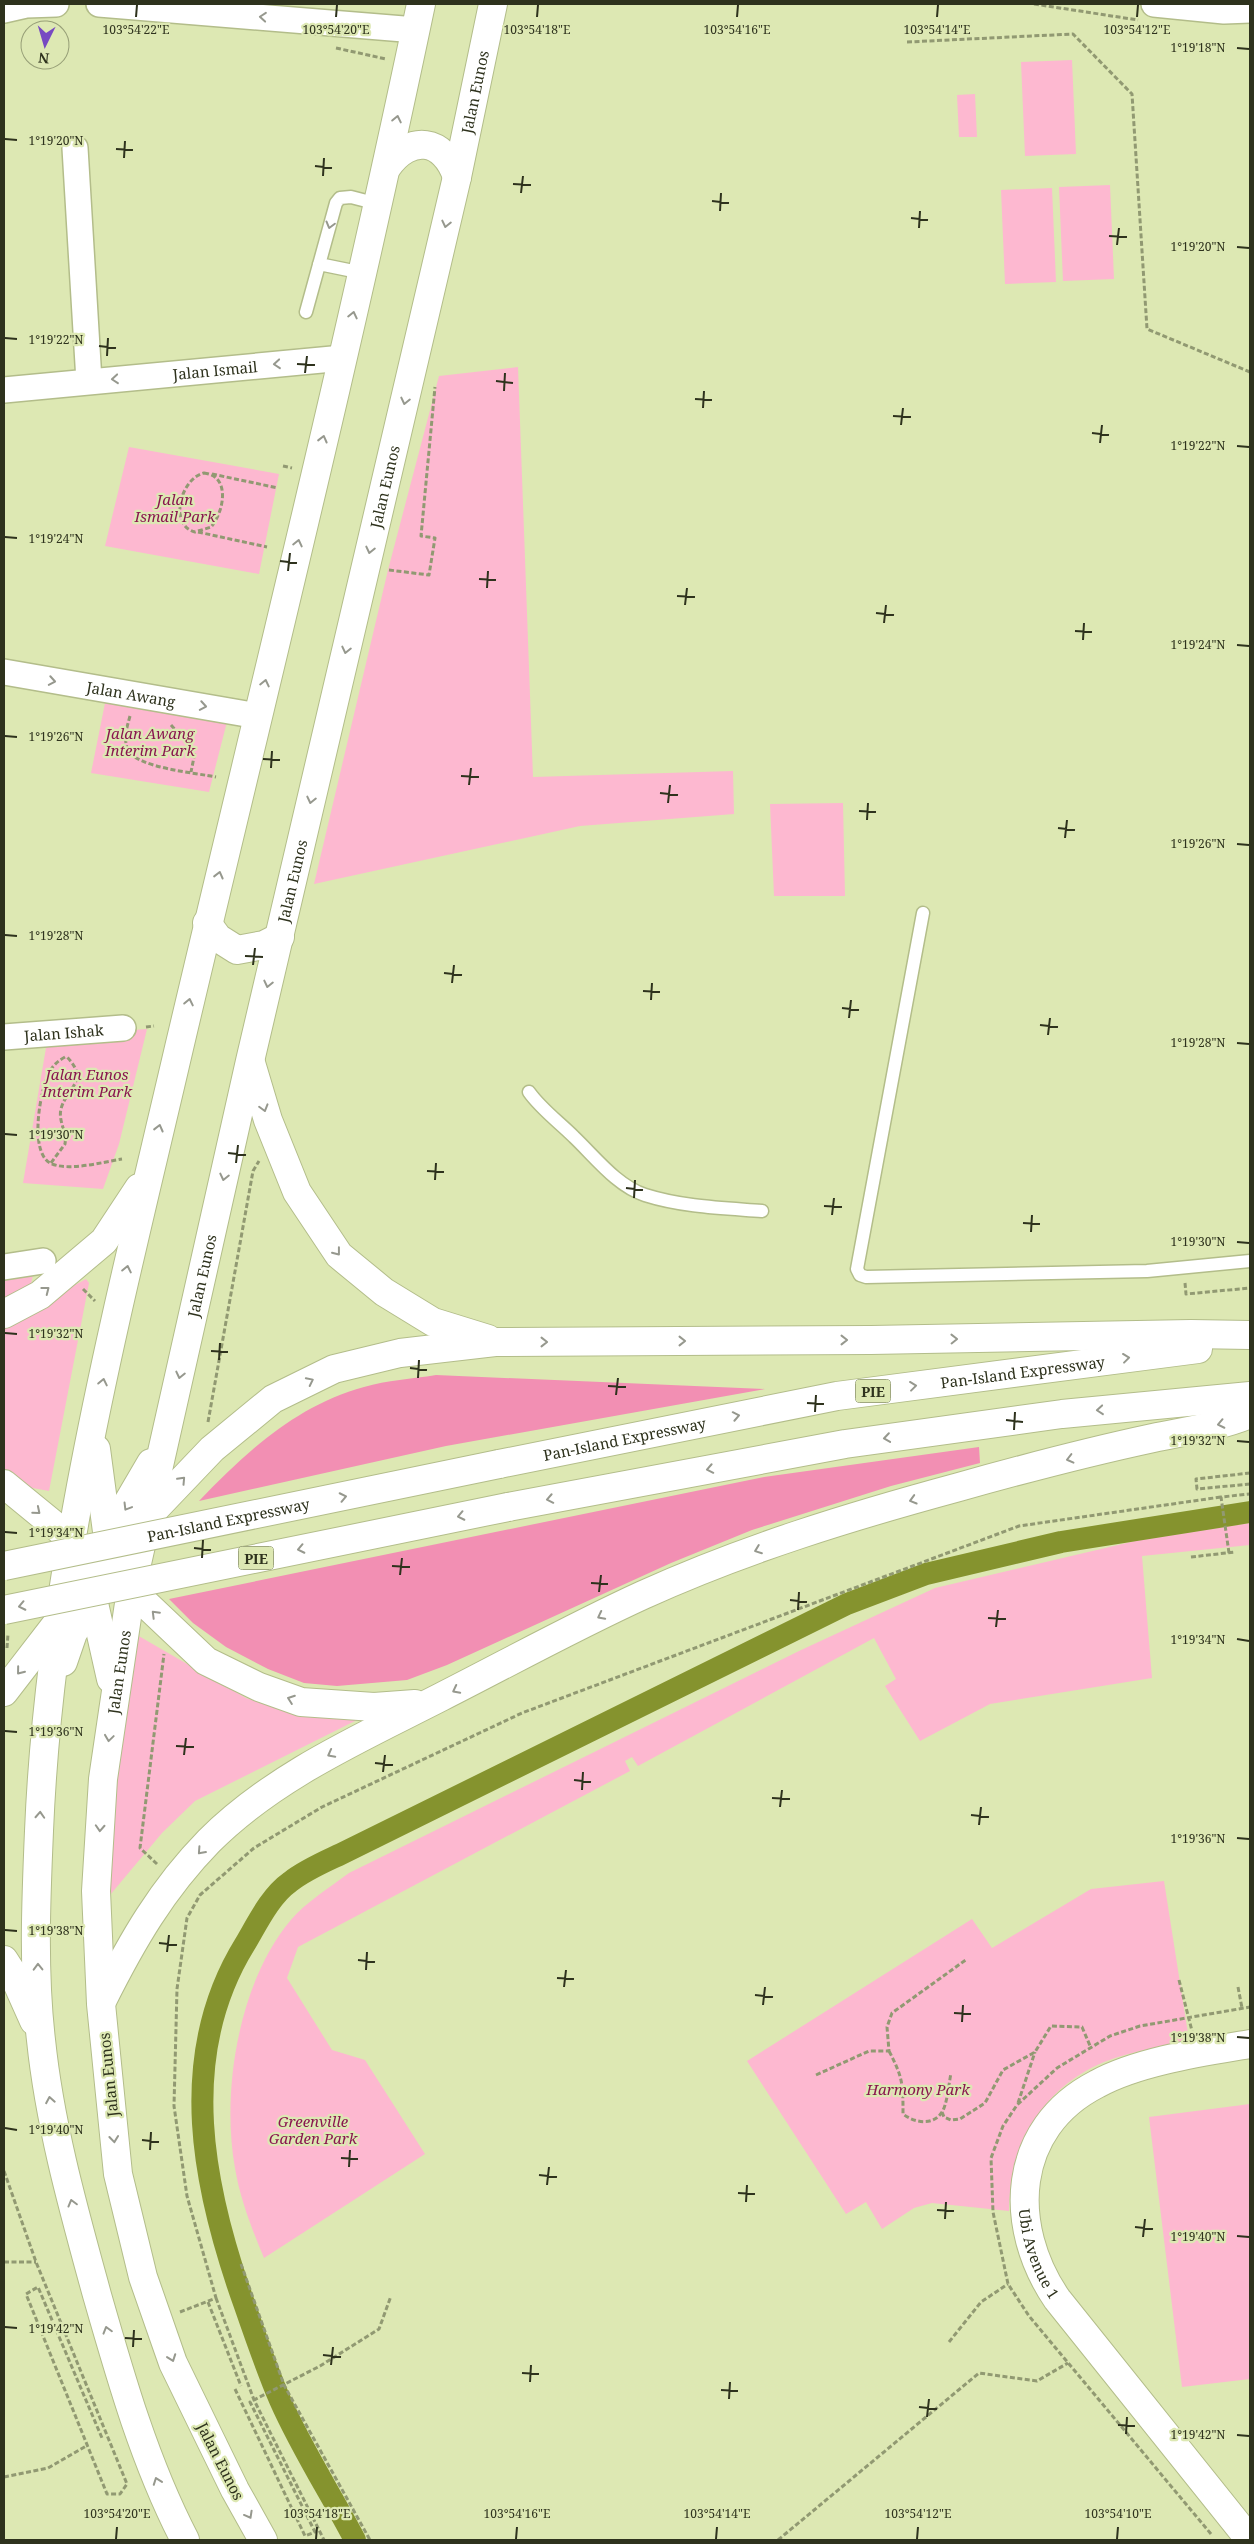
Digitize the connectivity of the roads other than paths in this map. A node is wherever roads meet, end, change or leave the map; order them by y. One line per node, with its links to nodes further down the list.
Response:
1 (56, 4): 5 (street)
2 (99, 4): 7 (street, one-way to 2)
3 (493, 4): 10 (main road, Jalan Eunos)
4 (1154, 4): 6 (street)
5 (4, 10)
6 (1250, 10)
7 (419, 17): 9 (main road, one-way to 7)
8 (75, 148): 16 (street)
9 (387, 167): 10 (main road); 11 (main road)
10 (457, 177): 22 (main road, Jalan Eunos, one-way to 22)
11 (378, 204): 12 (lane, one-way to 12); 13 (main road)
12 (319, 264): 13 (lane); 14 (lane)
13 (362, 273): 15 (main road, one-way to 13)
14 (306, 312)
15 (343, 358): 16 (street, Jalan Ismail, one-way to 16); 19 (main road, one-way to 15)
16 (88, 381): 17 (street, Jalan Ismail)
17 (4, 390)
18 (4, 672): 19 (street, Jalan Awang, one-way to 19)
19 (258, 716): 21 (main road, one-way to 19)
20 (923, 913): 30 (lane)
21 (207, 923): 22 (main road); 27 (main road, one-way to 21)
22 (280, 937): 25 (main road, Jalan Eunos, one-way to 25)
23 (124, 1028): 24 (street, Jalan Ishak)
24 (4, 1036)
25 (250, 1061): 34 (main road, one-way to 34); 39 (main road, Jalan Eunos, one-way to 39)
26 (529, 1092): 28 (lane)
27 (147, 1175): 32 (main road, one-way to 27); 38 (main road, one-way to 27)
28 (762, 1211)
29 (43, 1261): 31 (street)
30 (1250, 1261)
31 (4, 1267)
32 (4, 1314)
33 (1250, 1335): 34 (main road, one-way to 33)
34 (495, 1342): 41 (main road, one-way to 34)
35 (1250, 1342): 44 (main road, Pan-Island Expressway / PIE, one-way to 35, bridge)
36 (1250, 1396): 49 (main road, PIE, one-way to 49, bridge)
37 (1250, 1414): 54 (main road, one-way to 54)
38 (93, 1430): 42 (main road); 43 (main road)
39 (167, 1433): 41 (main road, Jalan Eunos); 43 (main road, one-way to 43)
40 (4, 1484): 42 (main road, one-way to 42)
41 (149, 1515): 45 (main road); 47 (main road, Jalan Eunos)
42 (70, 1538): 46 (main road); 50 (main road)
43 (108, 1538): 45 (main road); 46 (main road)
44 (4, 1566)
45 (116, 1567): 47 (main road); 48 (main road)
46 (87, 1574): 48 (main road); 50 (main road)
47 (130, 1590): 52 (main road, Jalan Eunos); 54 (main road, one-way to 47)
48 (94, 1600): 52 (main road); 53 (main road)
49 (4, 1610)
50 (58, 1622): 51 (main road, one-way to 51); 53 (main road)
51 (4, 1692)
52 (115, 1696): 56 (main road, Jalan Eunos, one-way to 56)
53 (49, 1703): 57 (main road, one-way to 53)
54 (429, 1703): 56 (main road, one-way to 56)
55 (4, 1960): 57 (main road)
56 (101, 2004): 60 (main road, Jalan Eunos, one-way to 60)
57 (40, 2034): 59 (main road, one-way to 57)
58 (1250, 2044): 61 (main road, Ubi Avenue 1)
59 (185, 2540)
60 (263, 2540)
61 (1250, 2540)

